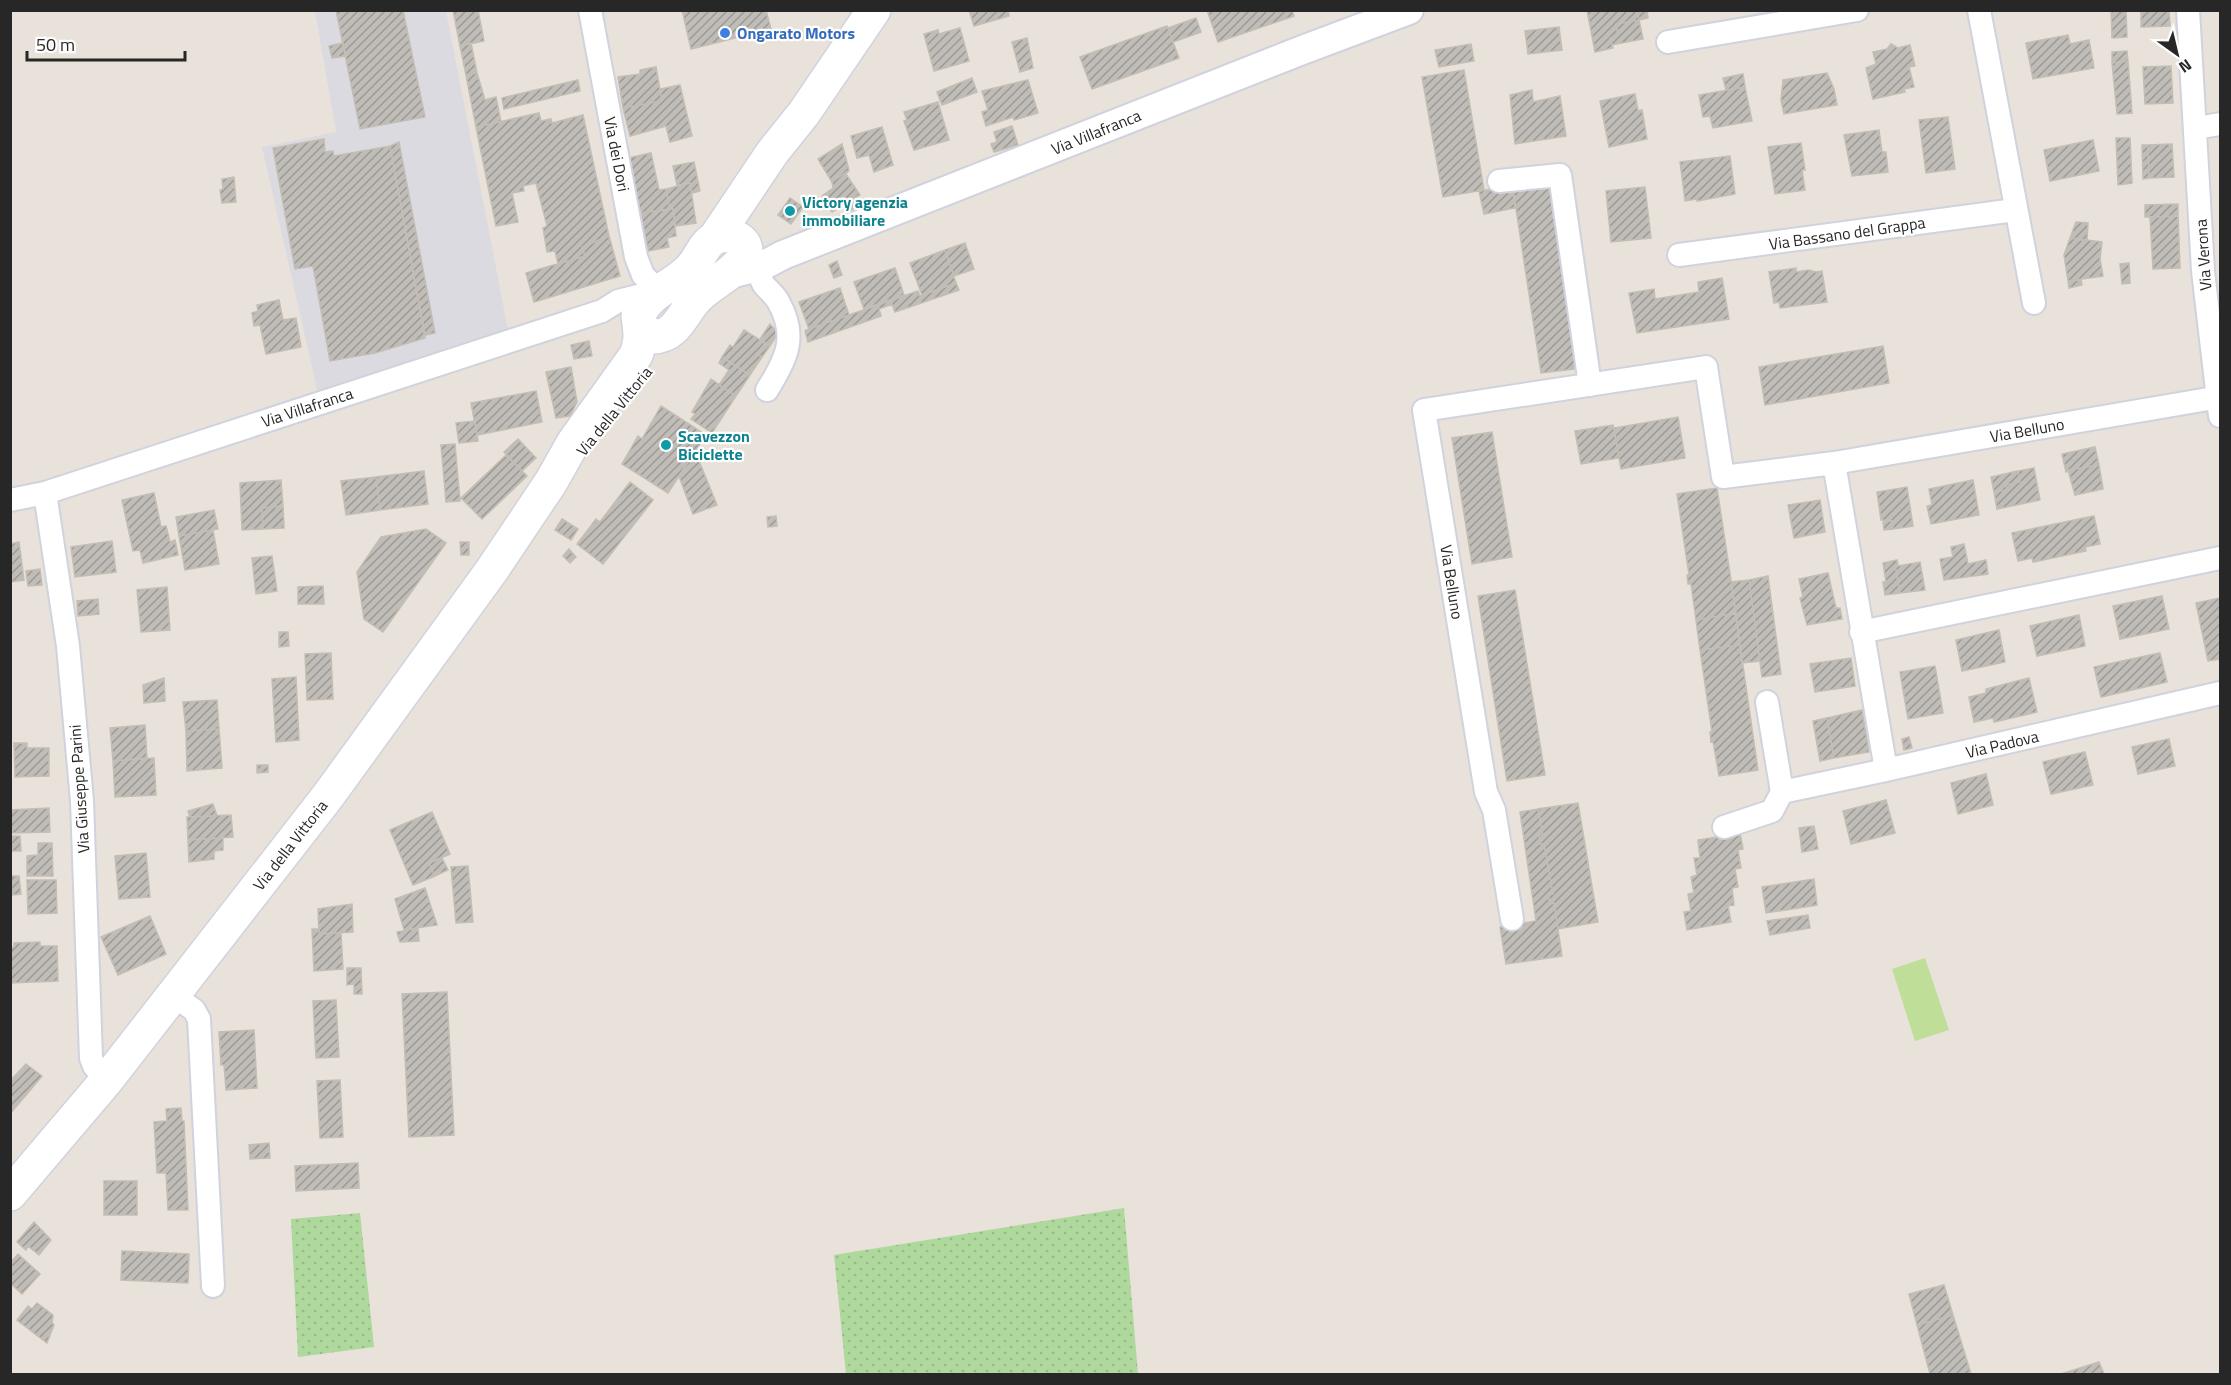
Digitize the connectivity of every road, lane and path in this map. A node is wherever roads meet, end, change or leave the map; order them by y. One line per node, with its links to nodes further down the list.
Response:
1 (590, 10): 15 (street, Via dei Dori)
2 (874, 10): 12 (main road, Via della Vittoria)
3 (1408, 10): 12 (street, Via Villafranca)
4 (1857, 10): 7 (street)
5 (1979, 10): 11 (street)
6 (2188, 10): 9 (street, Via Verona)
7 (1668, 42)
8 (2220, 124): 9 (street)
9 (2196, 128): 14 (street, Via Verona)
10 (1499, 182): 19 (street)
11 (2015, 210): 13 (street, Via Bassano del Grappa); 16 (street)
12 (737, 253): 15 (main road, Via della Vittoria); 18 (main road, Via della Vittoria); 20 (street)
13 (1679, 255)
14 (2212, 269): 21 (street, Via Verona)
15 (658, 291): 17 (street, Via Villafranca); 18 (main road, Via della Vittoria)
16 (2034, 303)
17 (602, 311): 18 (street); 23 (street, Via Villafranca)
18 (650, 328): 33 (main road, Via della Vittoria)
19 (1590, 385): 22 (street, Via Belluno); 32 (street, Via Belluno)
20 (767, 390)
21 (2219, 404): 22 (street, Via Belluno)
22 (1834, 463): 26 (street)
23 (45, 493): 24 (street, Via Villafranca); 34 (street, Via Giuseppe Parini)
24 (10, 500)
25 (2220, 558): 26 (street)
26 (1862, 632): 29 (street)
27 (2220, 693): 29 (street, Via Padova)
28 (1767, 702): 30 (street)
29 (1886, 770): 30 (street, Via Padova)
30 (1782, 792): 31 (street)
31 (1724, 827)
32 (1512, 919)
33 (174, 995): 34 (main road, Via della Vittoria); 36 (street)
34 (106, 1081): 35 (main road, Via della Vittoria)
35 (10, 1194)
36 (213, 1286)

